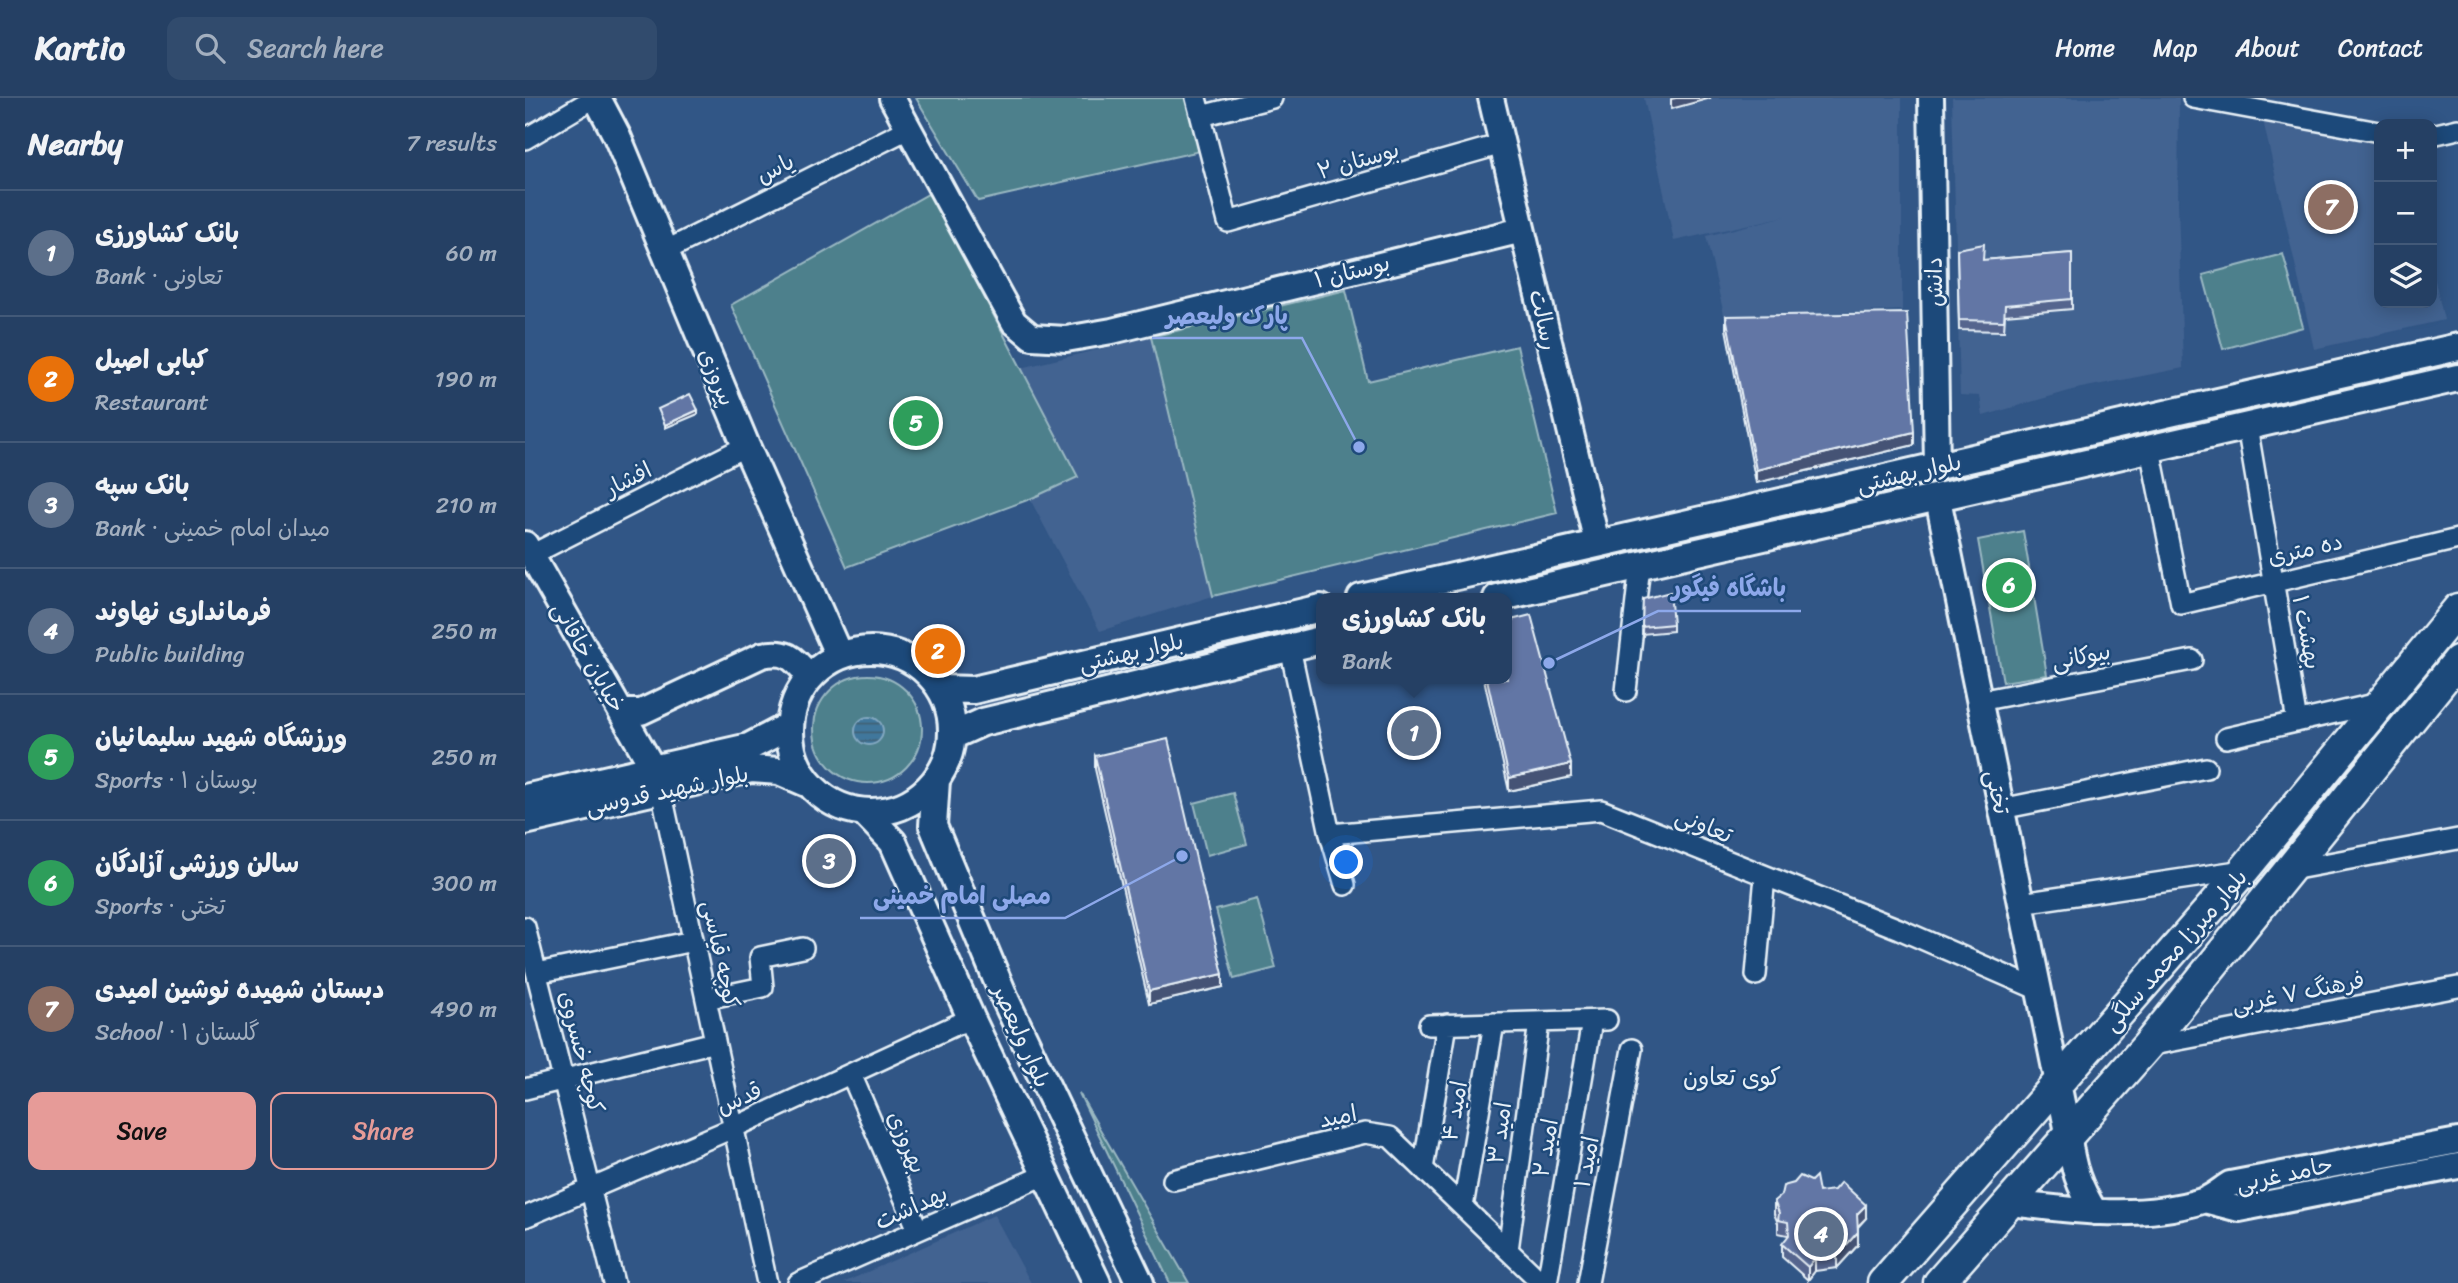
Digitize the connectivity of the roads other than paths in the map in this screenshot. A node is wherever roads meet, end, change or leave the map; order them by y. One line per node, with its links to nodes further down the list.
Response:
1 (596, 98): 12 (street); 15 (main road, پیروزی)
2 (893, 98): 8 (street, بوستان ۱)
3 (1272, 98): 7 (street)
4 (1490, 98): 13 (street, رسالت)
5 (1931, 98): 21 (street, دانش)
6 (2193, 98): 10 (street)
7 (1199, 107): 13 (street, بوستان ۲)
8 (908, 129): 14 (street, بوستان ۱); 15 (street, یاس)
9 (2458, 129): 11 (street)
10 (2374, 131)
11 (2437, 134)
12 (525, 139)
13 (1502, 144): 14 (street, رسالت)
14 (1522, 230): 24 (street, رسالت)
15 (665, 251): 19 (main road, پیروزی)
16 (2458, 347): 21 (main road, بلوار بهشتی)
17 (2458, 379): 18 (main road, بلوار بهشتی)
18 (2247, 426): 20 (main road, بلوار بهشتی); 28 (street, بهشت ۱)
19 (746, 446): 25 (street, افشار); 35 (main road, پیروزی)
20 (2150, 449): 22 (main road, بلوار بهشتی); 28 (street, ده متری)
21 (1937, 467): 22 (main road); 24 (main road, بلوار بهشتی)
22 (1938, 499): 26 (main road, بلوار بهشتی); 42 (street, تختی)
23 (2458, 539): 28 (street, ده متری)
24 (1597, 542): 27 (main road); 29 (main road, بلوار بهشتی)
25 (528, 550): 44 (street, خیابان خاقانی)
26 (1640, 565): 27 (main road, بلوار بهشتی); 41 (street)
27 (1605, 573): 30 (main road, بلوار بهشتی)
28 (2273, 582): 45 (street, بهشت ۱)
29 (1382, 593)
30 (1512, 595)
31 (1316, 609): 39 (main road, بلوار بهشتی)
32 (2458, 609): 43 (main road, بلوار میرزا محمد سلگی)
33 (1316, 641): 34 (main road, بلوار بهشتی)
34 (1290, 648): 47 (main road, بلوار بهشتی); 57 (street)
35 (839, 656): 38 (main road); 39 (main road)
36 (2192, 660): 42 (street, بیوکانی)
37 (2458, 661): 40 (main road, بلوار میرزا محمد سلگی)
38 (810, 677): 44 (street); 46 (main road)
39 (941, 689): 47 (main road)
40 (2446, 689): 60 (main road, بلوار میرزا محمد سلگی)
41 (1626, 691)
42 (1979, 701): 54 (street, تختی)
43 (2379, 703): 45 (street); 59 (main road, بلوار میرزا محمد سلگی)
44 (621, 712): 50 (street, خیابان خاقانی)
45 (2297, 722): 48 (street)
46 (789, 726): 50 (main road); 52 (main road)
47 (952, 736): 51 (main road)
48 (2227, 738)
49 (2206, 768): 54 (street)
50 (657, 780): 52 (main road, بلوار شهید قدوسی); 53 (main road, بلوار شهید قدوسی); 56 (main road, بلوار شهید قدوسی); 65 (street, کوچه قیاسی)
51 (936, 780): 55 (main road); 101 (main road, بلوار ولیعصر)
52 (807, 783): 55 (main road)
53 (525, 798)
54 (2001, 809): 63 (street, تختی)
55 (864, 813): 72 (main road, بلوار ولیعصر)
56 (525, 821)
57 (1330, 834): 61 (street, تعاونی); 62 (street)
58 (2458, 839): 60 (street)
59 (2244, 870): 63 (street); 80 (main road, بلوار میرزا محمد سلگی)
60 (2291, 870): 76 (main road, بلوار میرزا محمد سلگی)
61 (1765, 876): 68 (street); 70 (street, تعاونی)
62 (1345, 885)
63 (2021, 903): 70 (street, تختی)
64 (525, 927): 67 (street, کوچه خسروی)
65 (693, 941): 67 (street); 71 (street, کوچه قیاسی)
66 (803, 948): 71 (street)
67 (537, 974): 79 (street, کوچه خسروی)
68 (1756, 975)
69 (2458, 987): 76 (street, فرهنگ ۷ غربی)
70 (2039, 990): 80 (street, تختی)
71 (706, 999): 75 (street, کوچه قیاسی)
72 (971, 1018): 78 (street, قدس); 87 (main road, بلوار ولیعصر)
73 (1539, 1022): 74 (street); 96 (street, امید ۳); 102 (street, امید ۲)
74 (1494, 1023): 86 (street); 92 (street, امید ۴)
75 (715, 1042): 79 (street); 82 (street, کوچه قیاسی)
76 (2147, 1046): 83 (main road, بلوار میرزا محمد سلگی)
77 (1632, 1049): 103 (street, امید ۱)
78 (851, 1074): 82 (street, قدس); 95 (street, بهروزی)
79 (563, 1079): 81 (street); 89 (street, کوچه خسروی)
80 (2058, 1086): 83 (street, تختی); 104 (main road, بلوار میرزا محمد سلگی)
81 (525, 1089)
82 (733, 1128): 89 (street, قدس); 98 (street, کوچه قیاسی)
83 (2069, 1137): 91 (main road, بلوار میرزا محمد سلگی); 93 (street, تختی)
84 (2458, 1141): 90 (street, حامد غربی)
85 (2458, 1166): 90 (street, حامد غربی)
86 (1423, 1168): 88 (street, امید); 92 (street, امید)
87 (1044, 1175): 95 (street, بهداشت); 100 (main road, بلوار ولیعصر)
88 (1173, 1180)
89 (590, 1189): 94 (street, قدس); 97 (street, کوچه خسروی)
90 (2204, 1200): 93 (street)
91 (2011, 1203): 93 (street); 105 (main road, بلوار میرزا محمد سلگی)
92 (1463, 1207): 96 (street, امید)
93 (2095, 1212)
94 (525, 1217)
95 (918, 1230): 99 (street, بهداشت)
96 (1508, 1250): 102 (street, امید)
97 (614, 1283)
98 (767, 1283)
99 (798, 1283)
100 (1097, 1283)
101 (1140, 1283)
102 (1545, 1283)
103 (1588, 1283)
104 (1883, 1283)
105 (1939, 1283)

